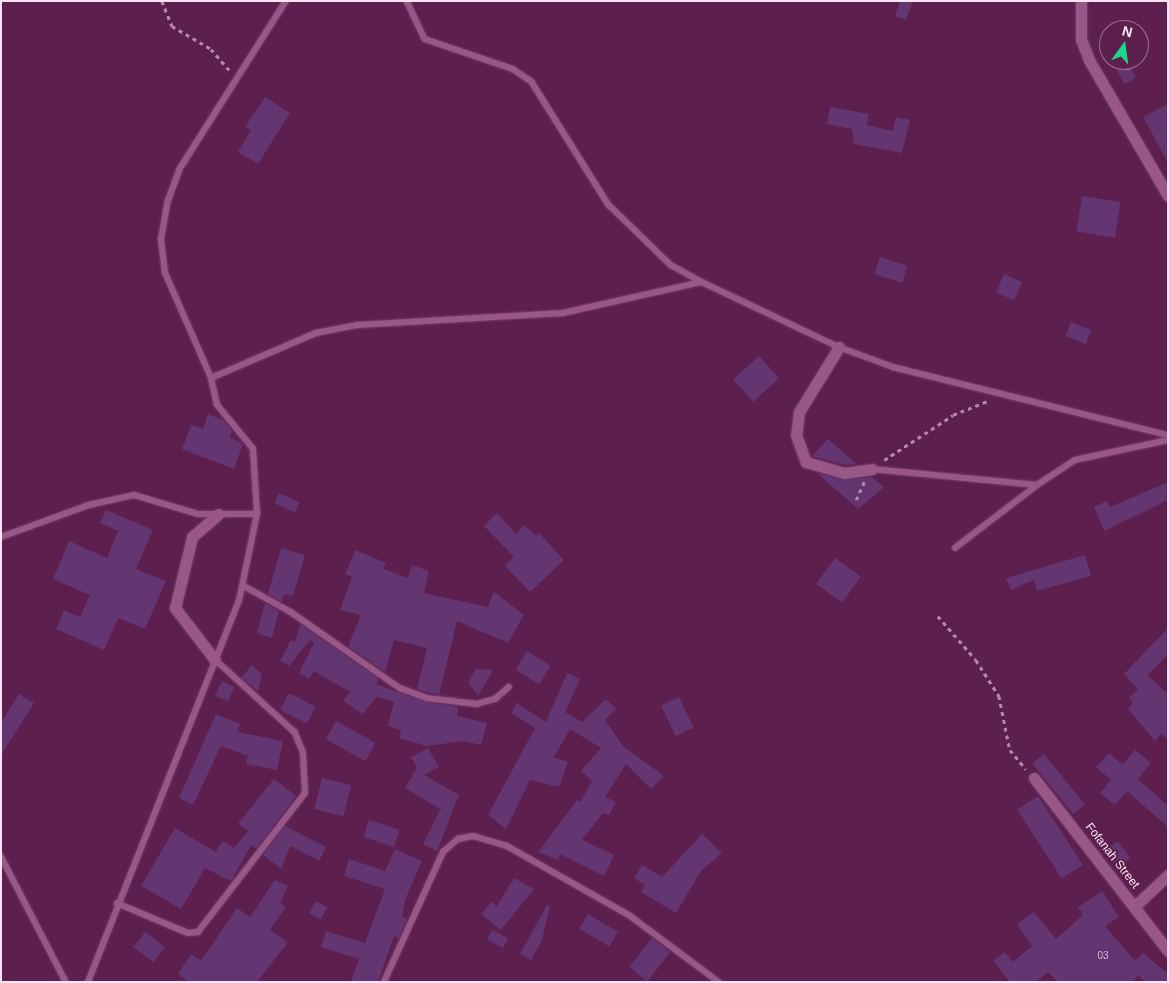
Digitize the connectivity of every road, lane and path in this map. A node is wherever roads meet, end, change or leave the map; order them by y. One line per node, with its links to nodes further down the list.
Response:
1 (162, 1): 5 (path)
2 (286, 1): 9 (lane)
3 (407, 1): 7 (lane)
4 (1082, 1): 6 (street)
5 (235, 74)
6 (1168, 196)
7 (702, 282): 8 (lane); 9 (lane)
8 (839, 348): 10 (lane); 13 (street)
9 (212, 378): 17 (lane)
10 (1000, 395): 11 (lane); 13 (path)
11 (1168, 435)
12 (1168, 440): 14 (lane)
13 (872, 469): 14 (lane); 15 (path)
14 (1036, 485): 19 (lane)
15 (856, 500)
16 (218, 514): 17 (lane); 18 (lane); 22 (street)
17 (256, 514): 20 (lane)
18 (1, 537)
19 (955, 548)
20 (244, 586): 22 (lane); 23 (lane)
21 (938, 616): 24 (path)
22 (215, 660): 27 (lane); 27 (lane)
23 (509, 687)
24 (1034, 778): 28 (street, Fofanah Street)
25 (1, 856): 30 (lane)
26 (1168, 876): 28 (street)
27 (117, 903): 31 (lane)
28 (1134, 907): 29 (street, Fofanah Street)
29 (1168, 951)
30 (66, 982)
31 (88, 982)
32 (384, 982): 33 (lane)
33 (719, 982)

